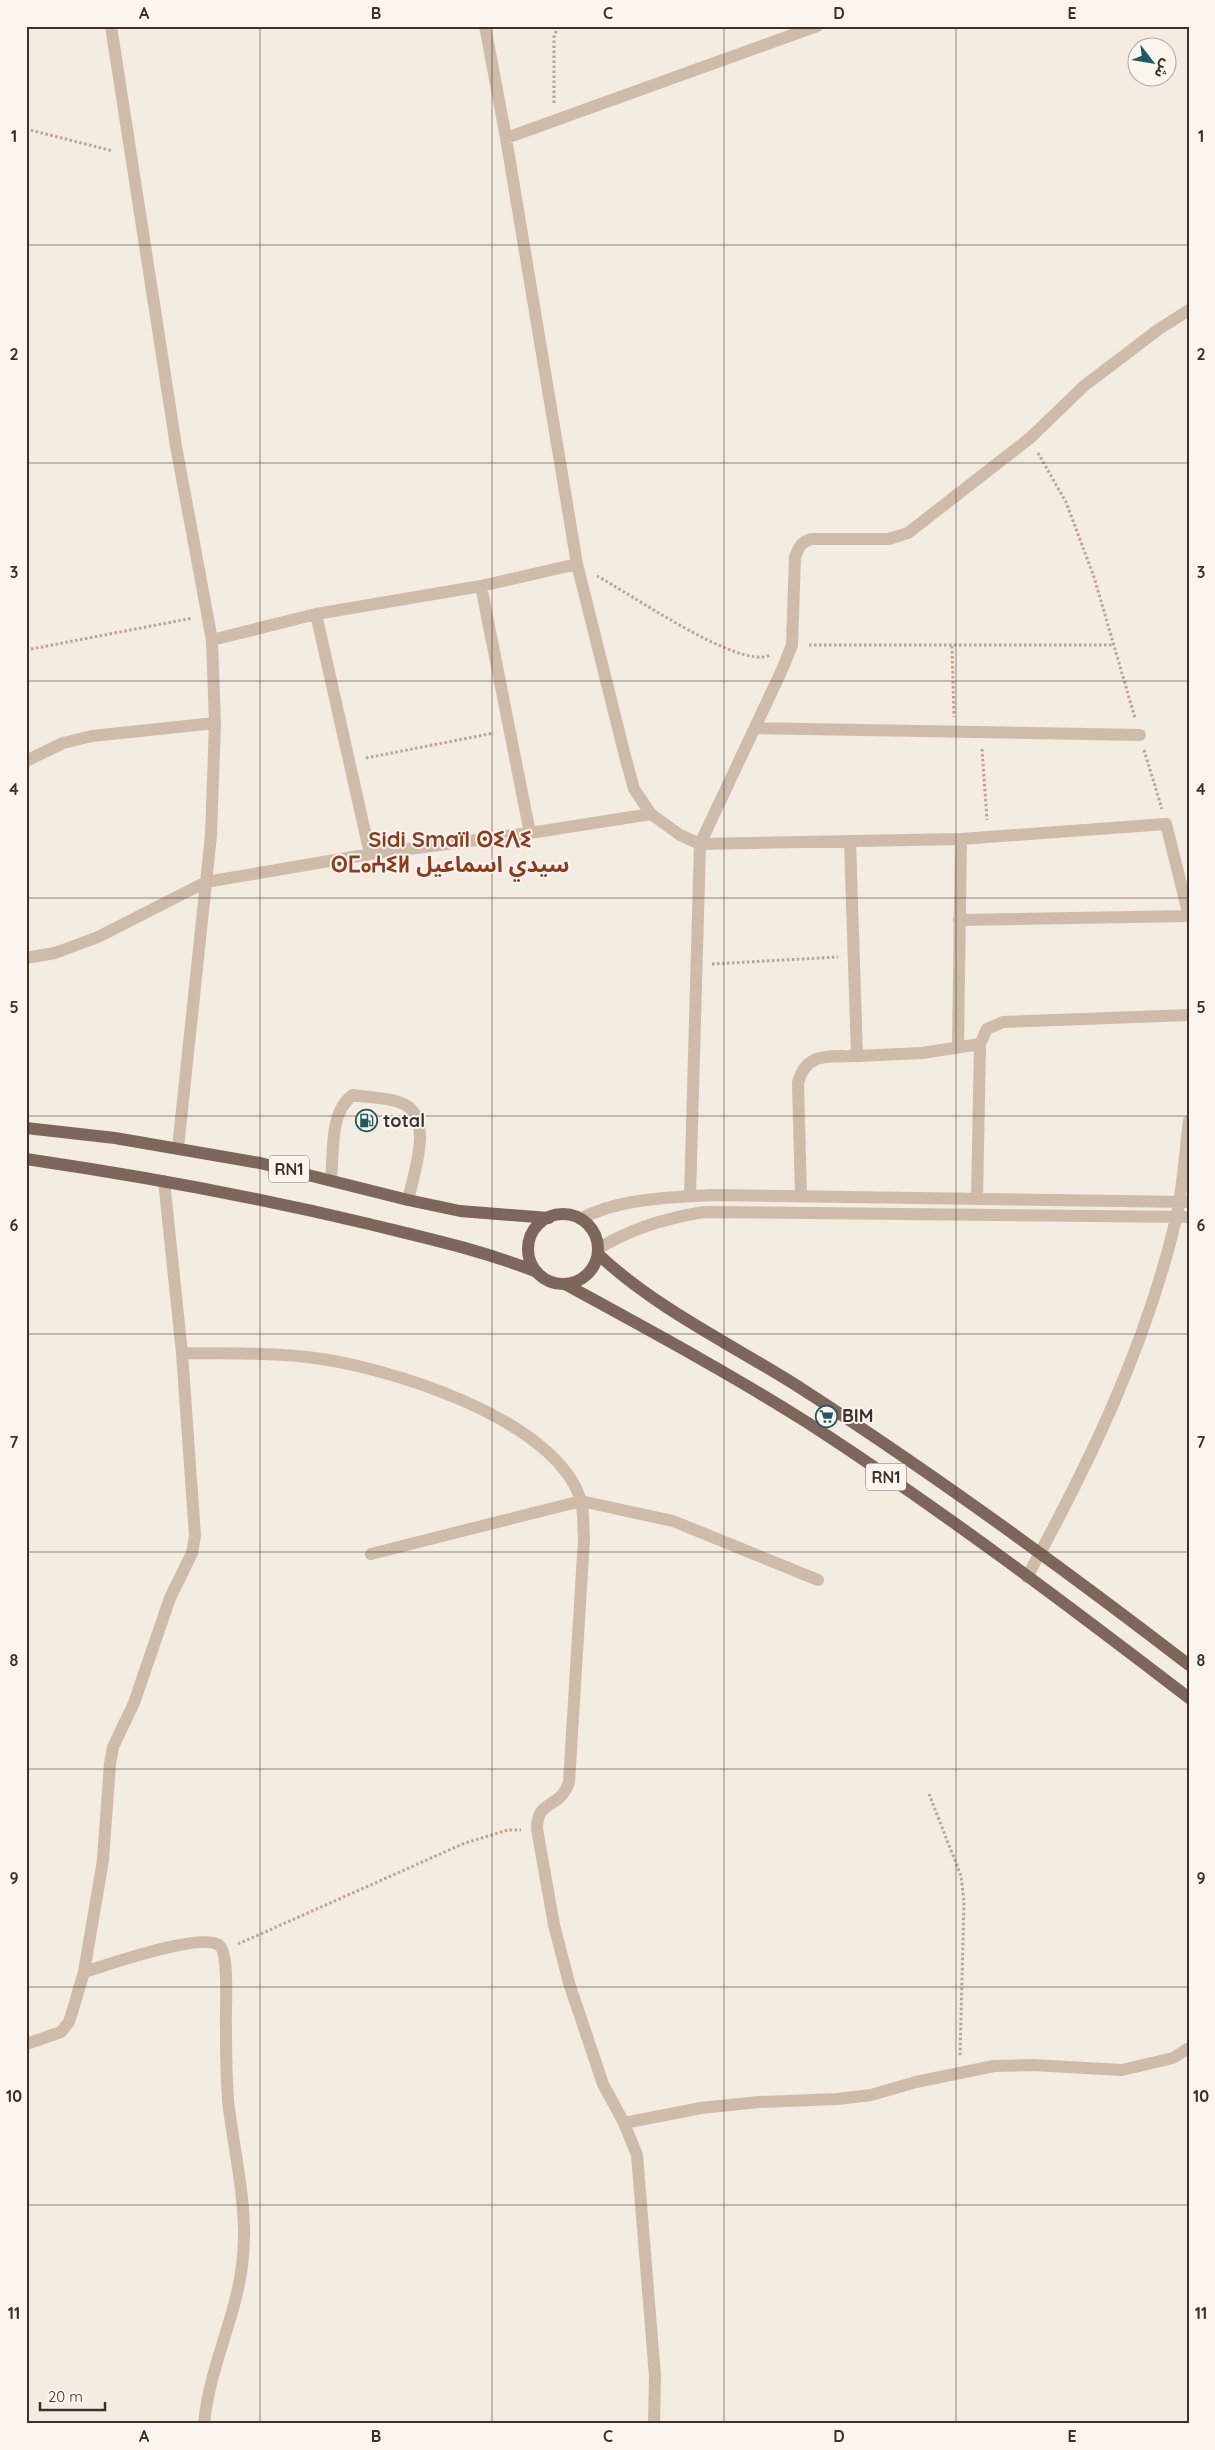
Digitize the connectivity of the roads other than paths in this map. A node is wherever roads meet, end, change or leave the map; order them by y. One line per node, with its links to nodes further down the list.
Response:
1 (111, 26): 9 (street)
2 (485, 26): 4 (street)
3 (817, 26): 4 (street)
4 (506, 138): 6 (street)
5 (1189, 310): 11 (street)
6 (577, 564): 7 (street); 14 (street)
7 (481, 586): 8 (street); 15 (street)
8 (316, 614): 9 (street); 19 (street)
9 (212, 640): 10 (street)
10 (215, 723): 13 (street); 20 (street)
11 (755, 728): 12 (street); 18 (street)
12 (1140, 735)
13 (26, 761)
14 (651, 814): 15 (street); 18 (street)
15 (530, 834): 19 (street)
16 (961, 839): 17 (street); 21 (street); 22 (street)
17 (850, 841): 18 (street); 27 (street)
18 (700, 844): 34 (street)
19 (370, 854): 20 (street)
20 (206, 882): 23 (street); 30 (street)
21 (1189, 916): 22 (street)
22 (960, 920): 26 (street)
23 (26, 958)
24 (1189, 1015): 25 (street)
25 (980, 1044): 26 (street); 36 (street)
26 (958, 1046): 27 (street)
27 (857, 1056): 35 (street)
28 (1189, 1121): 38 (street)
29 (26, 1128): 30 (main road, RN1)
30 (178, 1148): 32 (main road, RN1)
31 (26, 1159): 33 (main road, RN1)
32 (332, 1180): 37 (main road, RN1); 37 (street)
33 (164, 1181): 43 (main road, RN1); 45 (street)
34 (690, 1196): 35 (street); 41 (street)
35 (801, 1196): 36 (street)
36 (977, 1199): 38 (street)
37 (408, 1200): 40 (main road, RN1)
38 (1184, 1202): 39 (street)
39 (1183, 1217): 42 (street); 47 (street)
40 (549, 1218): 41 (main road, RN1); 43 (main road)
41 (580, 1219): 42 (main road, RN1)
42 (598, 1252): 44 (main road); 47 (main road, RN1)
43 (537, 1272): 44 (main road, RN1)
44 (565, 1284): 49 (main road, RN1)
45 (182, 1353): 46 (street); 53 (street)
46 (581, 1501): 48 (street); 50 (street); 56 (street)
47 (1040, 1553): 49 (street); 51 (main road, RN1)
48 (371, 1554)
49 (1026, 1577): 52 (main road, RN1)
50 (818, 1580)
51 (1189, 1665)
52 (1189, 1698)
53 (84, 1972): 54 (street); 57 (street)
54 (26, 2044)
55 (1189, 2048): 56 (street)
56 (624, 2123): 58 (street)
57 (204, 2424)
58 (654, 2424)

